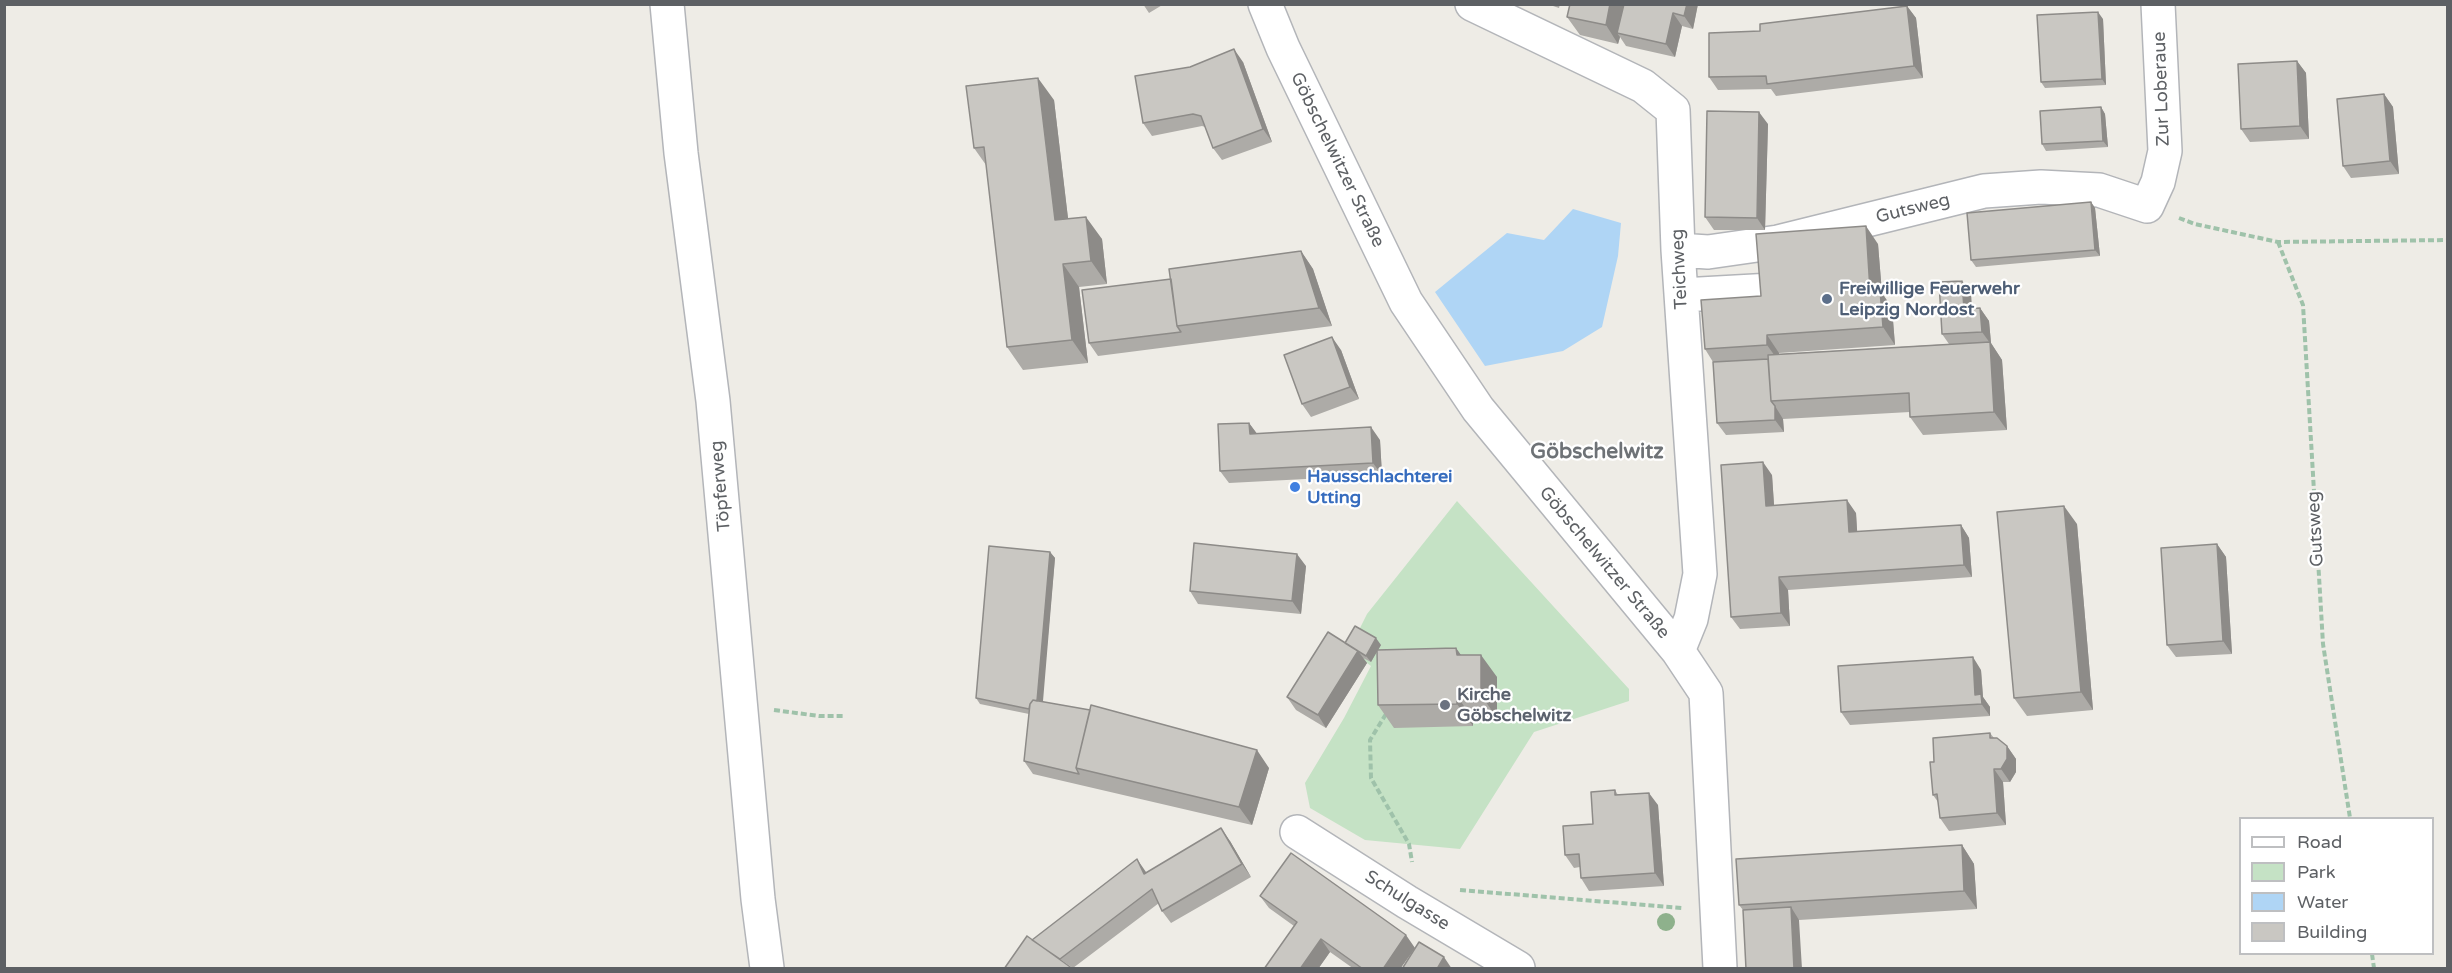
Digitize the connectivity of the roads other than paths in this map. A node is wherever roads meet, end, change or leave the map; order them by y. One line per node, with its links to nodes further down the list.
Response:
1 (667, 4): 11 (street, Töpferweg)
2 (1265, 4): 9 (street, Göbschelwitzer Straße)
3 (1472, 4): 6 (street, Teichweg)
4 (2158, 4): 5 (street, Zur Loberaue)
5 (2147, 206): 6 (street, Gutsweg)
6 (1678, 250): 8 (street, Teichweg)
7 (1772, 290): 8 (street)
8 (1682, 295): 9 (street, Teichweg)
9 (1678, 651): 13 (street, Göbschelwitzer Straße)
10 (1297, 832): 12 (street, Schulgasse)
11 (767, 969)
12 (1518, 969)
13 (1720, 969)

